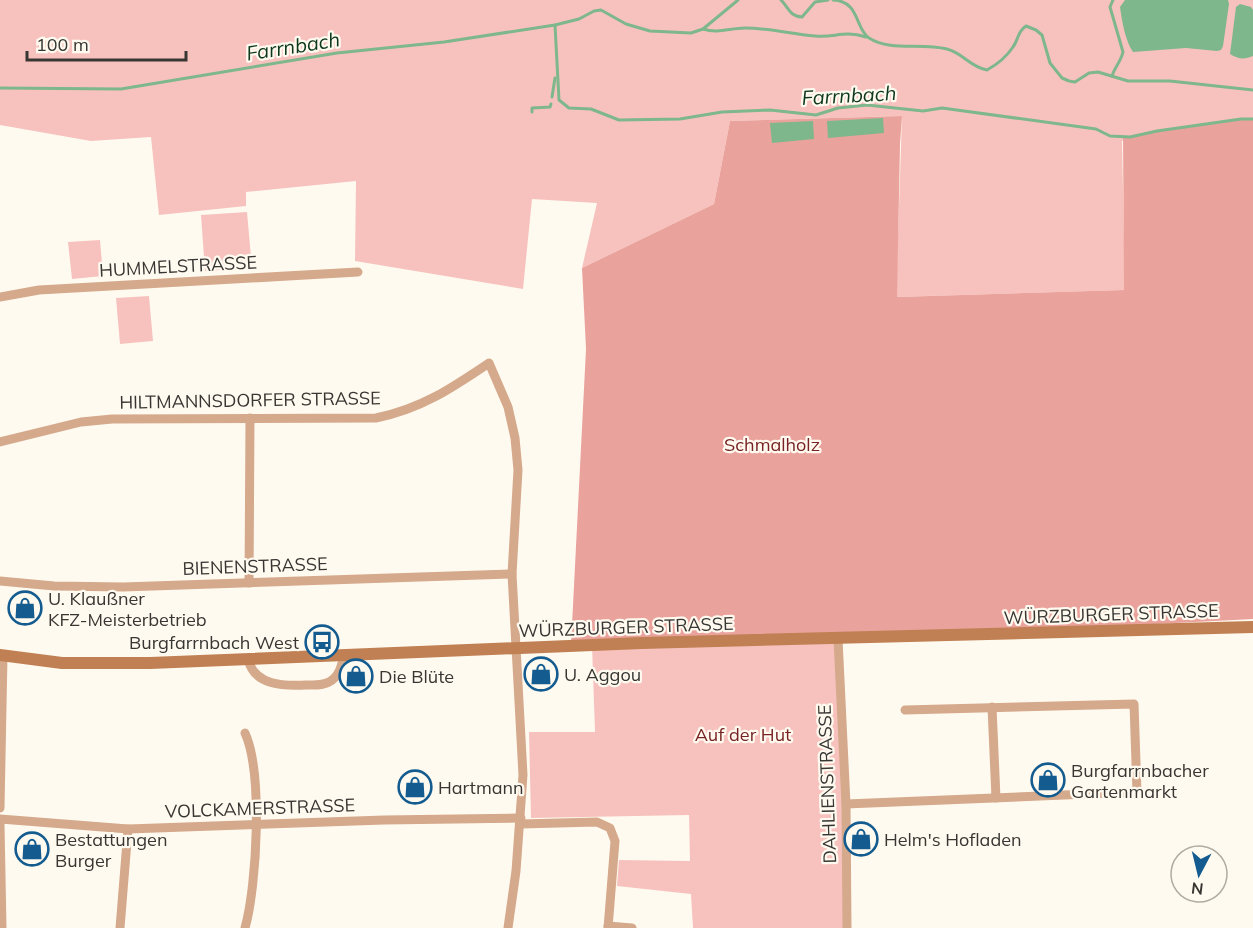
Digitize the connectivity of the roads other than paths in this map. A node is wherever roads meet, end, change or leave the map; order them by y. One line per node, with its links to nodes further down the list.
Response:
1 (358, 272): 2 (street, HUMMELSTRASSE)
2 (0, 297)
3 (250, 418): 4 (street, HILTMANNSDORFER STRASSE); 5 (street, HILTMANNSDORFER STRASSE); 7 (street)
4 (0, 442)
5 (512, 574): 7 (street, BIENENSTRASSE); 10 (street)
6 (0, 581): 7 (street, BIENENSTRASSE)
7 (249, 583)
8 (1253, 627): 9 (street, WÜRZBURGER STRASSE)
9 (838, 639): 10 (street, WÜRZBURGER STRASSE); 18 (street, DAHLIENSTRASSE)
10 (517, 649): 11 (street, WÜRZBURGER STRASSE); 21 (street)
11 (344, 654): 13 (street, WÜRZBURGER STRASSE); 13 (street)
12 (1, 655): 13 (street, WÜRZBURGER STRASSE); 19 (street)
13 (248, 659)
14 (992, 707): 15 (street); 17 (street); 17 (street)
15 (905, 710)
16 (245, 733): 23 (street)
17 (996, 798): 18 (street)
18 (846, 804): 31 (street, DAHLIENSTRASSE)
19 (0, 808)
20 (0, 819): 24 (street, VOLCKAMERSTRASSE)
21 (520, 821): 23 (street, VOLCKAMERSTRASSE); 25 (street, VOLCKAMERSTRASSE); 29 (street)
22 (0, 824): 26 (street)
23 (255, 824): 24 (street, VOLCKAMERSTRASSE); 28 (street)
24 (128, 830): 27 (street)
25 (608, 927): 30 (street)
26 (2, 928)
27 (120, 928)
28 (245, 928)
29 (508, 928)
30 (632, 928)
31 (847, 928)

